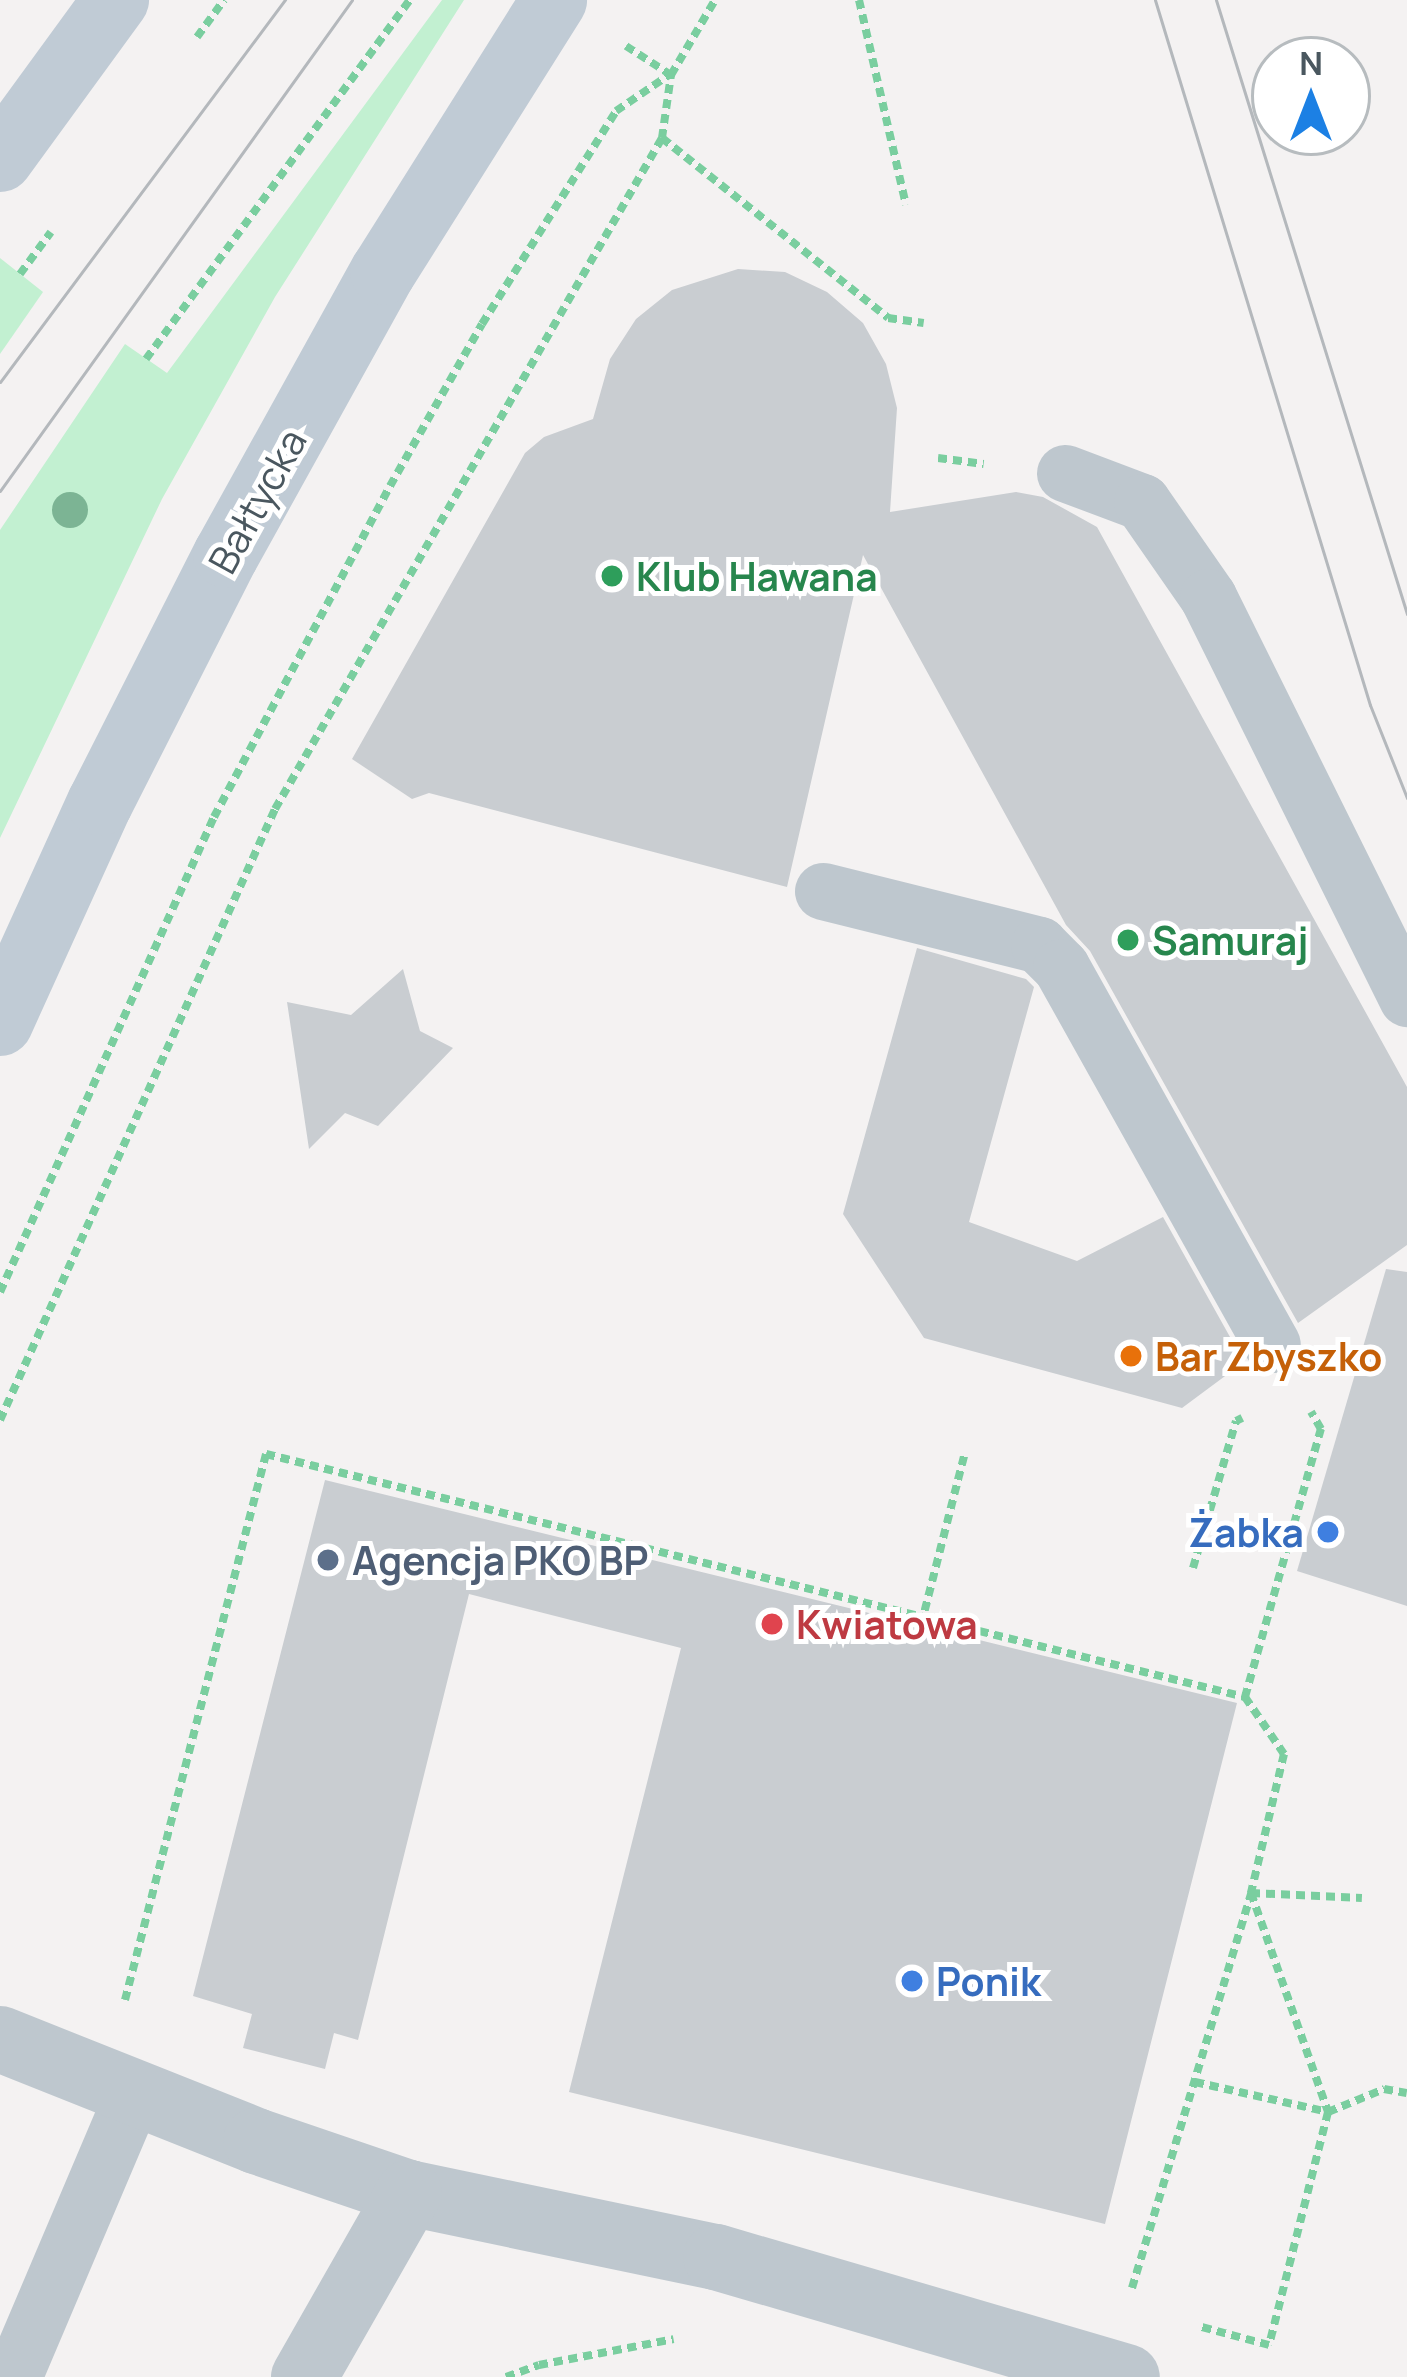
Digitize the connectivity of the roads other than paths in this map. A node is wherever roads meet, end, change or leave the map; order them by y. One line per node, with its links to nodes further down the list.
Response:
1 (116, 0): 3 (main road)
2 (554, 0): 7 (main road, Bałtycka)
3 (0, 159)
4 (1065, 473): 6 (lane)
5 (823, 891): 8 (lane)
6 (1407, 998)
7 (0, 1023)
8 (1284, 1365)
9 (0, 2039): 10 (street)
10 (133, 2094): 11 (street); 13 (lane)
11 (409, 2193): 12 (street); 14 (street)
12 (1119, 2375)
13 (13, 2377)
14 (304, 2377)

